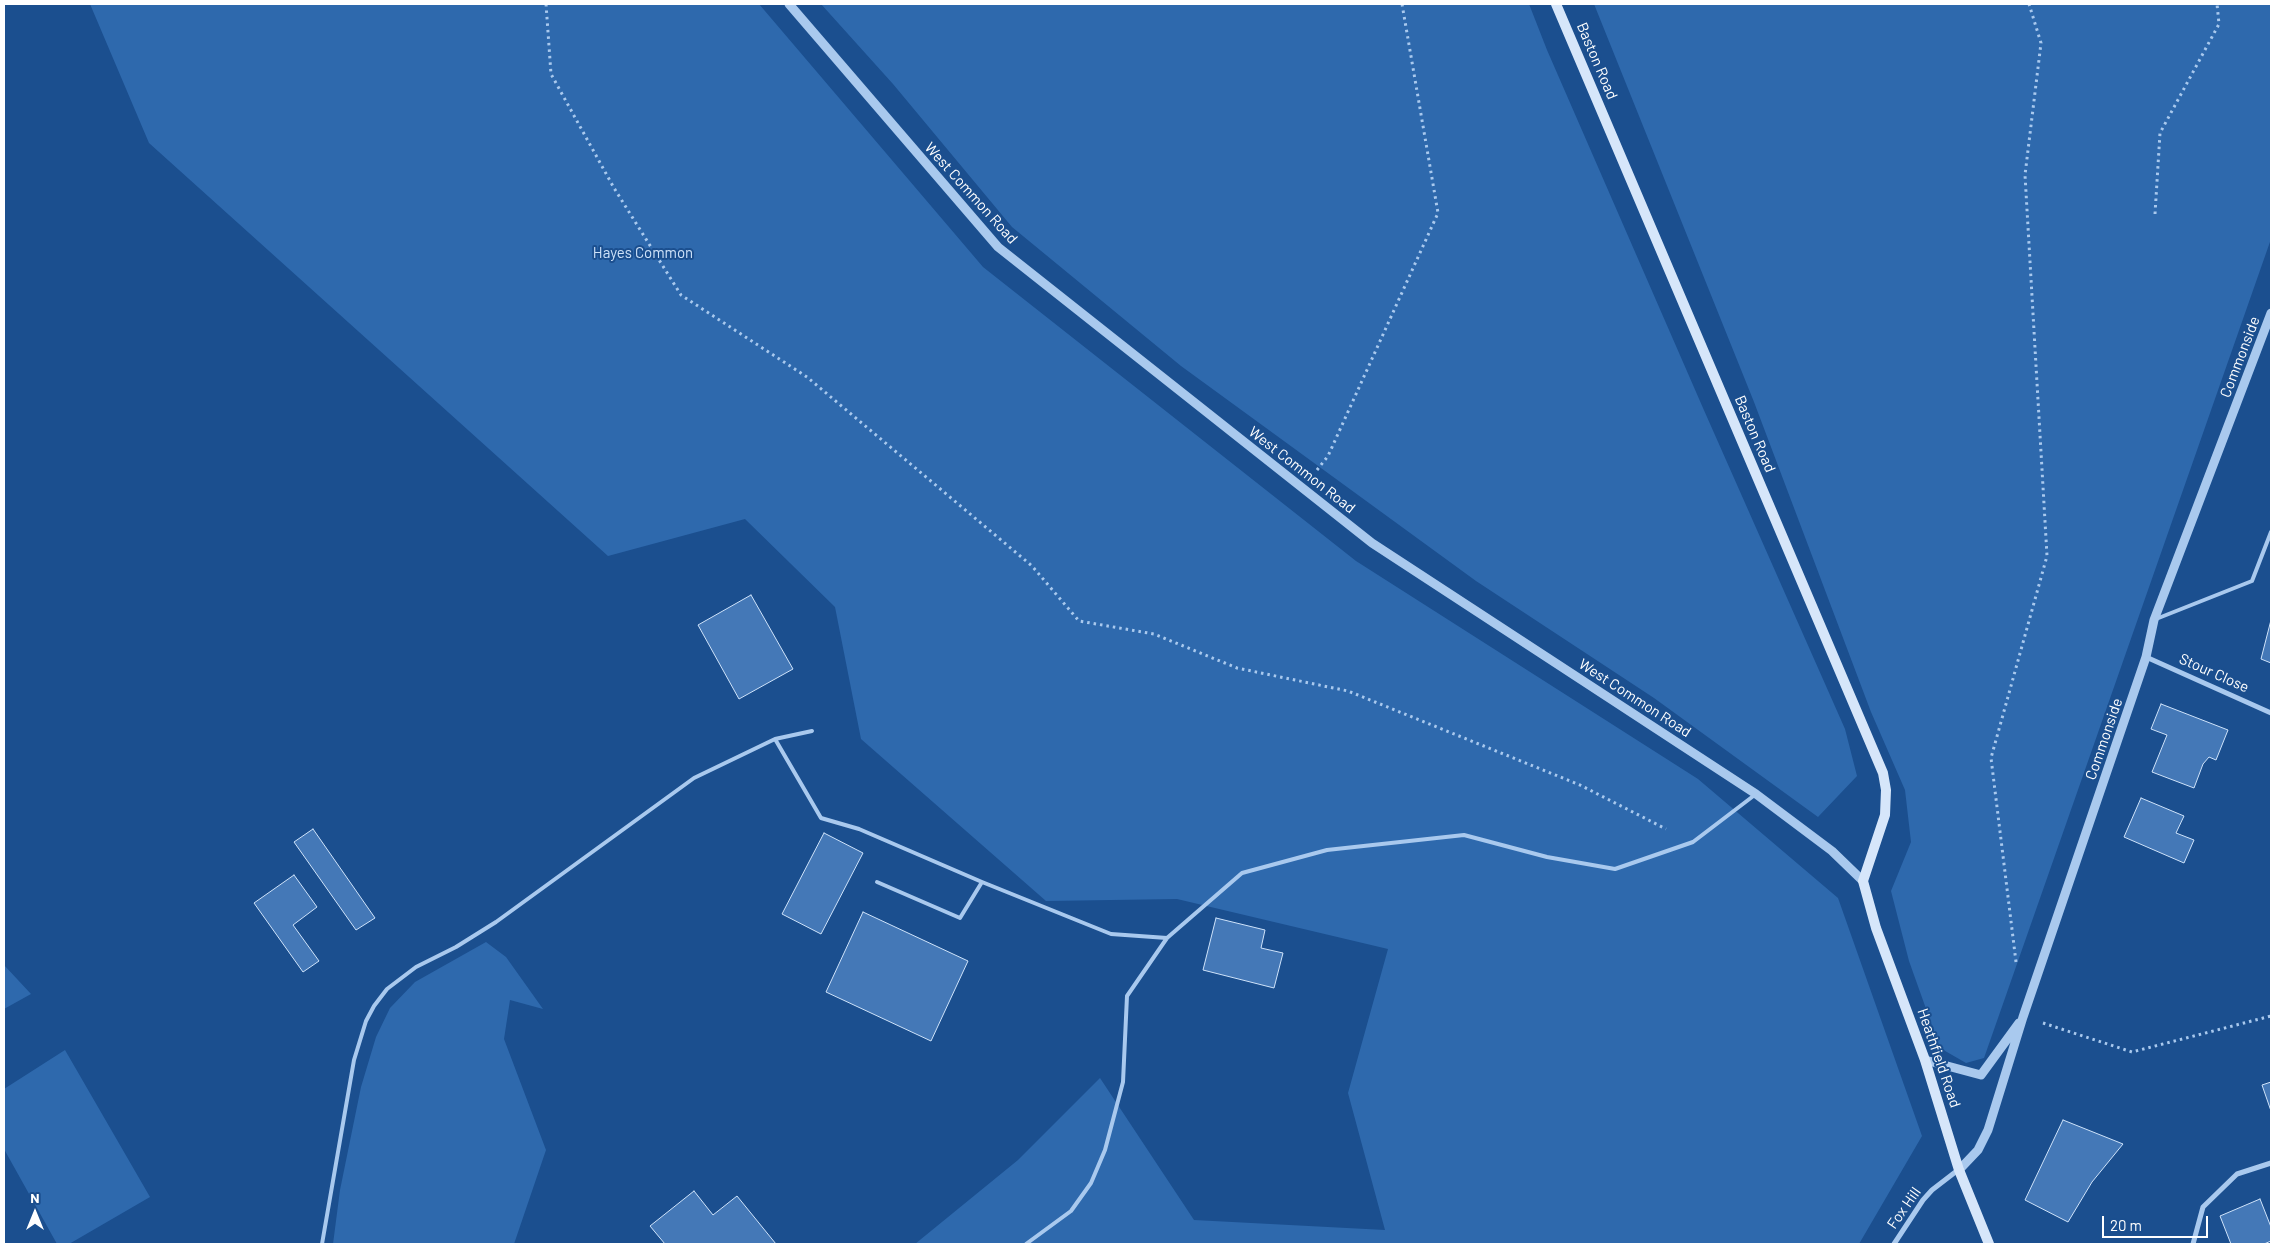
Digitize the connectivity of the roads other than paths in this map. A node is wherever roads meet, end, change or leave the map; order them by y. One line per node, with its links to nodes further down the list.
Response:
1 (789, 4): 10 (street, West Common Road)
2 (1556, 4): 11 (main road, Baston Road)
3 (2271, 313): 5 (street, Commonside)
4 (2271, 532): 5 (lane)
5 (2154, 620): 6 (street, Commonside)
6 (2146, 657): 7 (street, Stour Close); 15 (street, Commonside)
7 (2271, 713)
8 (812, 731): 9 (lane)
9 (775, 739): 13 (lane); 19 (lane)
10 (1756, 794): 11 (street, West Common Road); 14 (lane)
11 (1863, 881): 16 (main road, Heathfield Road)
12 (877, 882): 13 (lane)
13 (982, 882): 14 (lane)
14 (1167, 938): 20 (lane)
15 (2023, 1016): 16 (street); 18 (street, Commonside)
16 (1925, 1060): 18 (main road, Heathfield Road)
17 (2271, 1163): 23 (street)
18 (1959, 1170): 21 (street, Fox Hill); 22 (main road, Heathfield Road)
19 (322, 1244)
20 (1026, 1244)
21 (1894, 1244)
22 (1989, 1244)
23 (2193, 1244)

